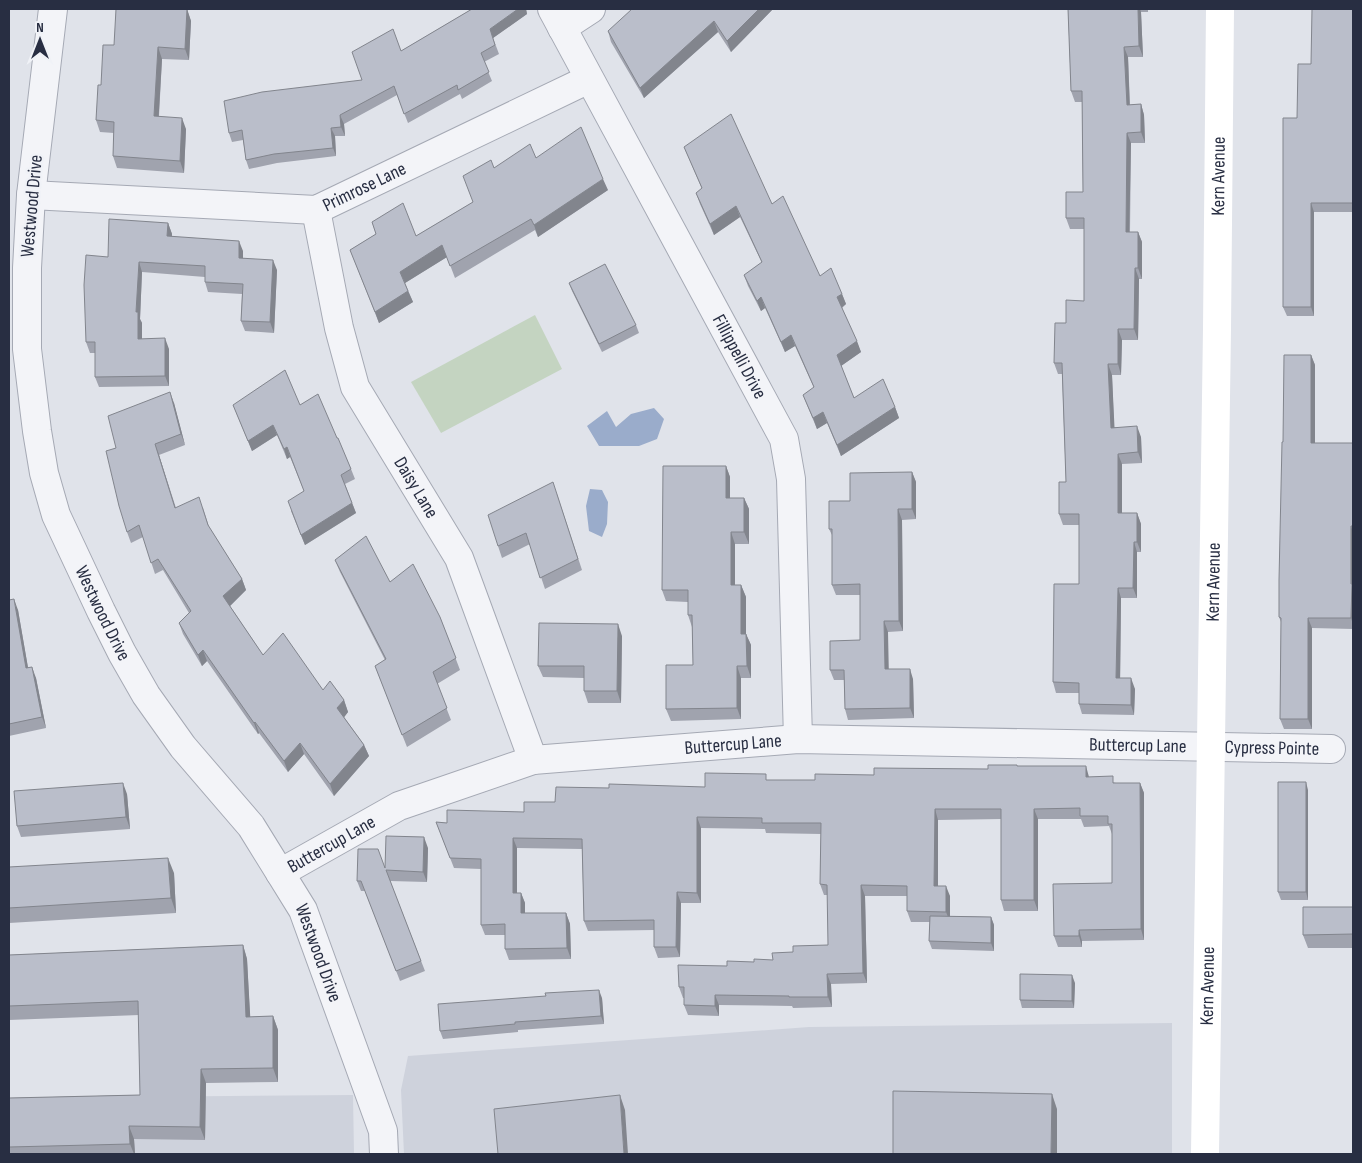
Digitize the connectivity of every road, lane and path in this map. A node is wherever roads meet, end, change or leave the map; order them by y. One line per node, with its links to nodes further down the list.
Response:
1 (53, 9): 6 (street, Westwood Drive)
2 (591, 9): 4 (street)
3 (1220, 9): 9 (street, Kern Avenue)
4 (557, 18): 5 (street, Fillippelli Drive)
5 (589, 79): 7 (street, Primrose Lane); 8 (street, Fillippelli Drive)
6 (31, 195): 7 (street, Primrose Lane); 12 (street, Westwood Drive)
7 (316, 210): 11 (street, Daisy Lane)
8 (798, 739): 9 (street, Buttercup Lane); 11 (street, Buttercup Lane)
9 (1210, 747): 10 (street, Cypress Pointe); 14 (street, Kern Avenue)
10 (1331, 749)
11 (534, 760): 12 (street, Buttercup Lane)
12 (280, 873): 13 (street, Westwood Drive)
13 (384, 1154)
14 (1205, 1154)

